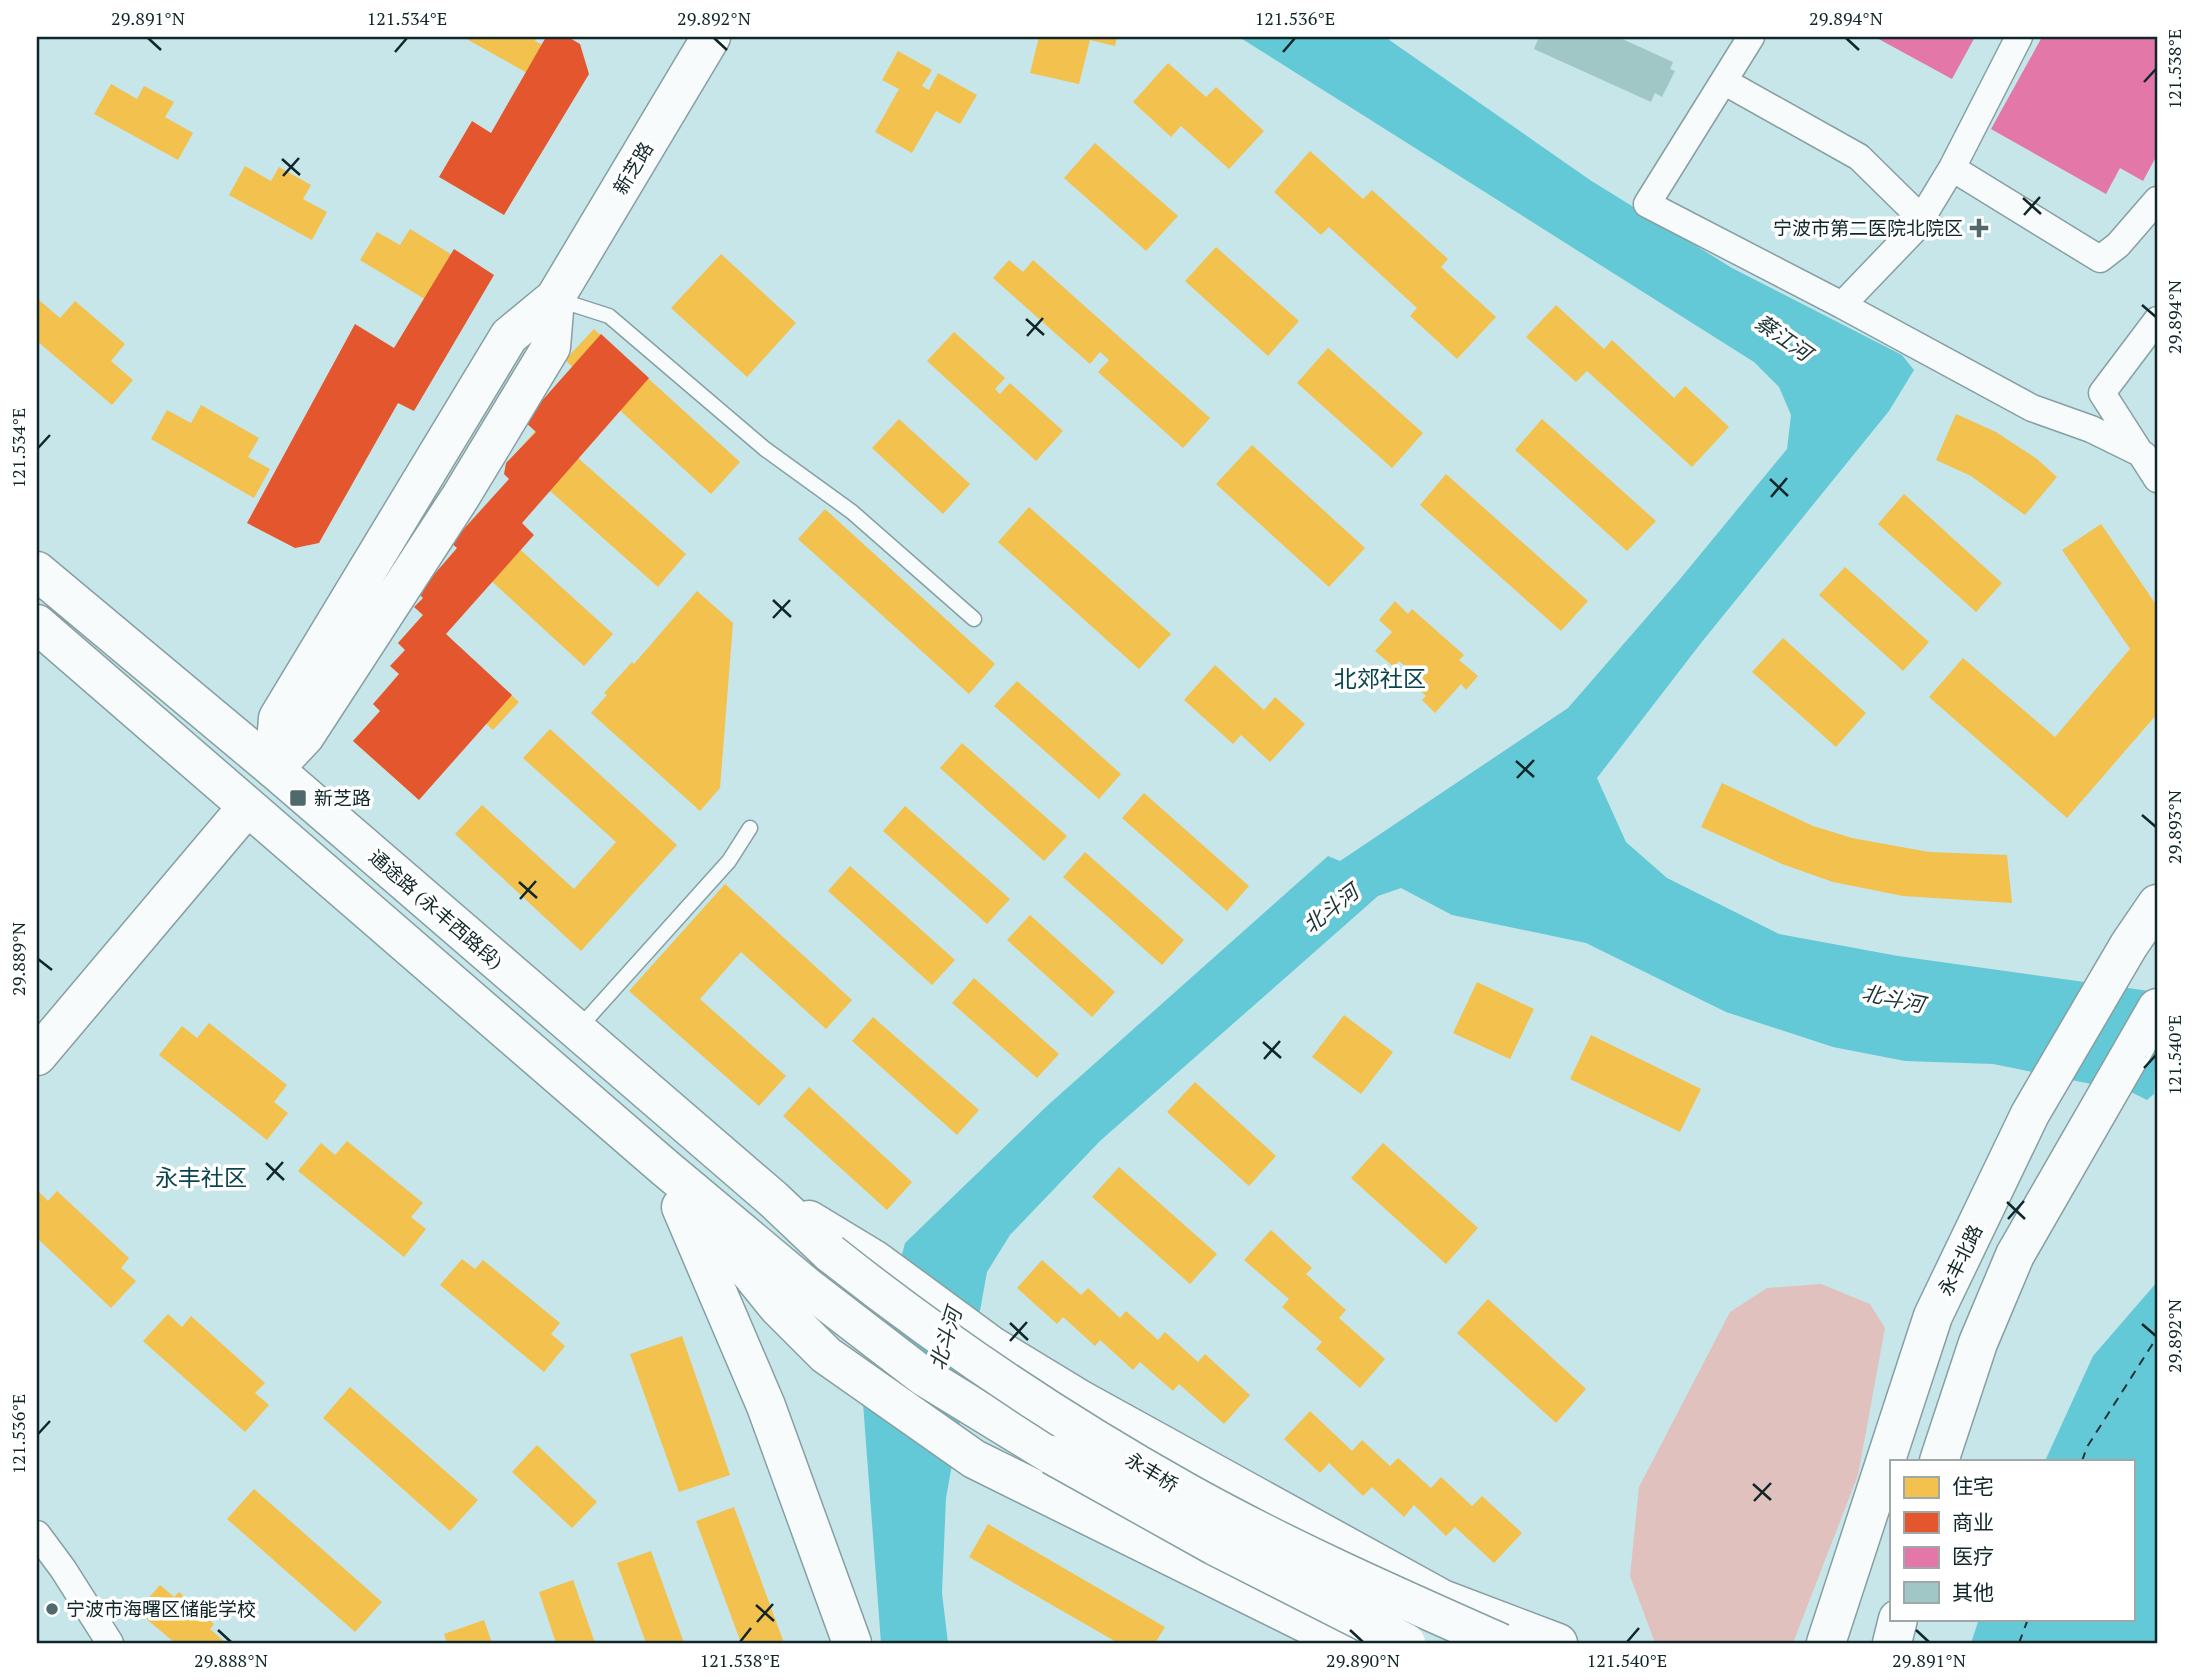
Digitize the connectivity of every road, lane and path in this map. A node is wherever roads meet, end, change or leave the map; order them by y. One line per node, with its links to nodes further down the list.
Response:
1 (1751, 37): 4 (street)
2 (2019, 37): 5 (street)
3 (703, 43): 8 (main road, 新芝路)
4 (1725, 82): 7 (street); 9 (street)
5 (1952, 168): 6 (street); 7 (street)
6 (2157, 200)
7 (1922, 219): 9 (street)
8 (555, 298): 14 (lane); 16 (main road, 新芝路)
9 (1842, 305): 11 (street)
10 (2157, 320): 11 (street)
11 (2144, 455): 12 (street)
12 (2157, 479)
13 (37, 571): 16 (main road, 通途路 (永丰西路段))
14 (974, 619)
15 (37, 624): 17 (main road)
16 (274, 769): 21 (main road, 通途路 (永丰西路段))
17 (247, 807): 22 (main road); 23 (main road)
18 (750, 828): 21 (lane)
19 (2157, 904): 35 (main road, 永丰北路)
20 (2157, 1008): 26 (main road)
21 (577, 1030): 24 (main road, 通途路 (永丰西路段))
22 (37, 1055)
23 (664, 1167): 30 (main road); 31 (main road); 32 (main road, 永丰桥, bridge)
24 (772, 1199): 25 (main road, 通途路 (永丰西路段)); 34 (main road)
25 (830, 1253): 33 (main road, 永丰桥, bridge)
26 (1939, 1460)
27 (37, 1534): 29 (street)
28 (1898, 1620): 36 (main road)
29 (110, 1643)
30 (852, 1643)
31 (1346, 1643)
32 (1406, 1643)
33 (1501, 1643)
34 (1558, 1643)
35 (1826, 1643)
36 (1892, 1643)

